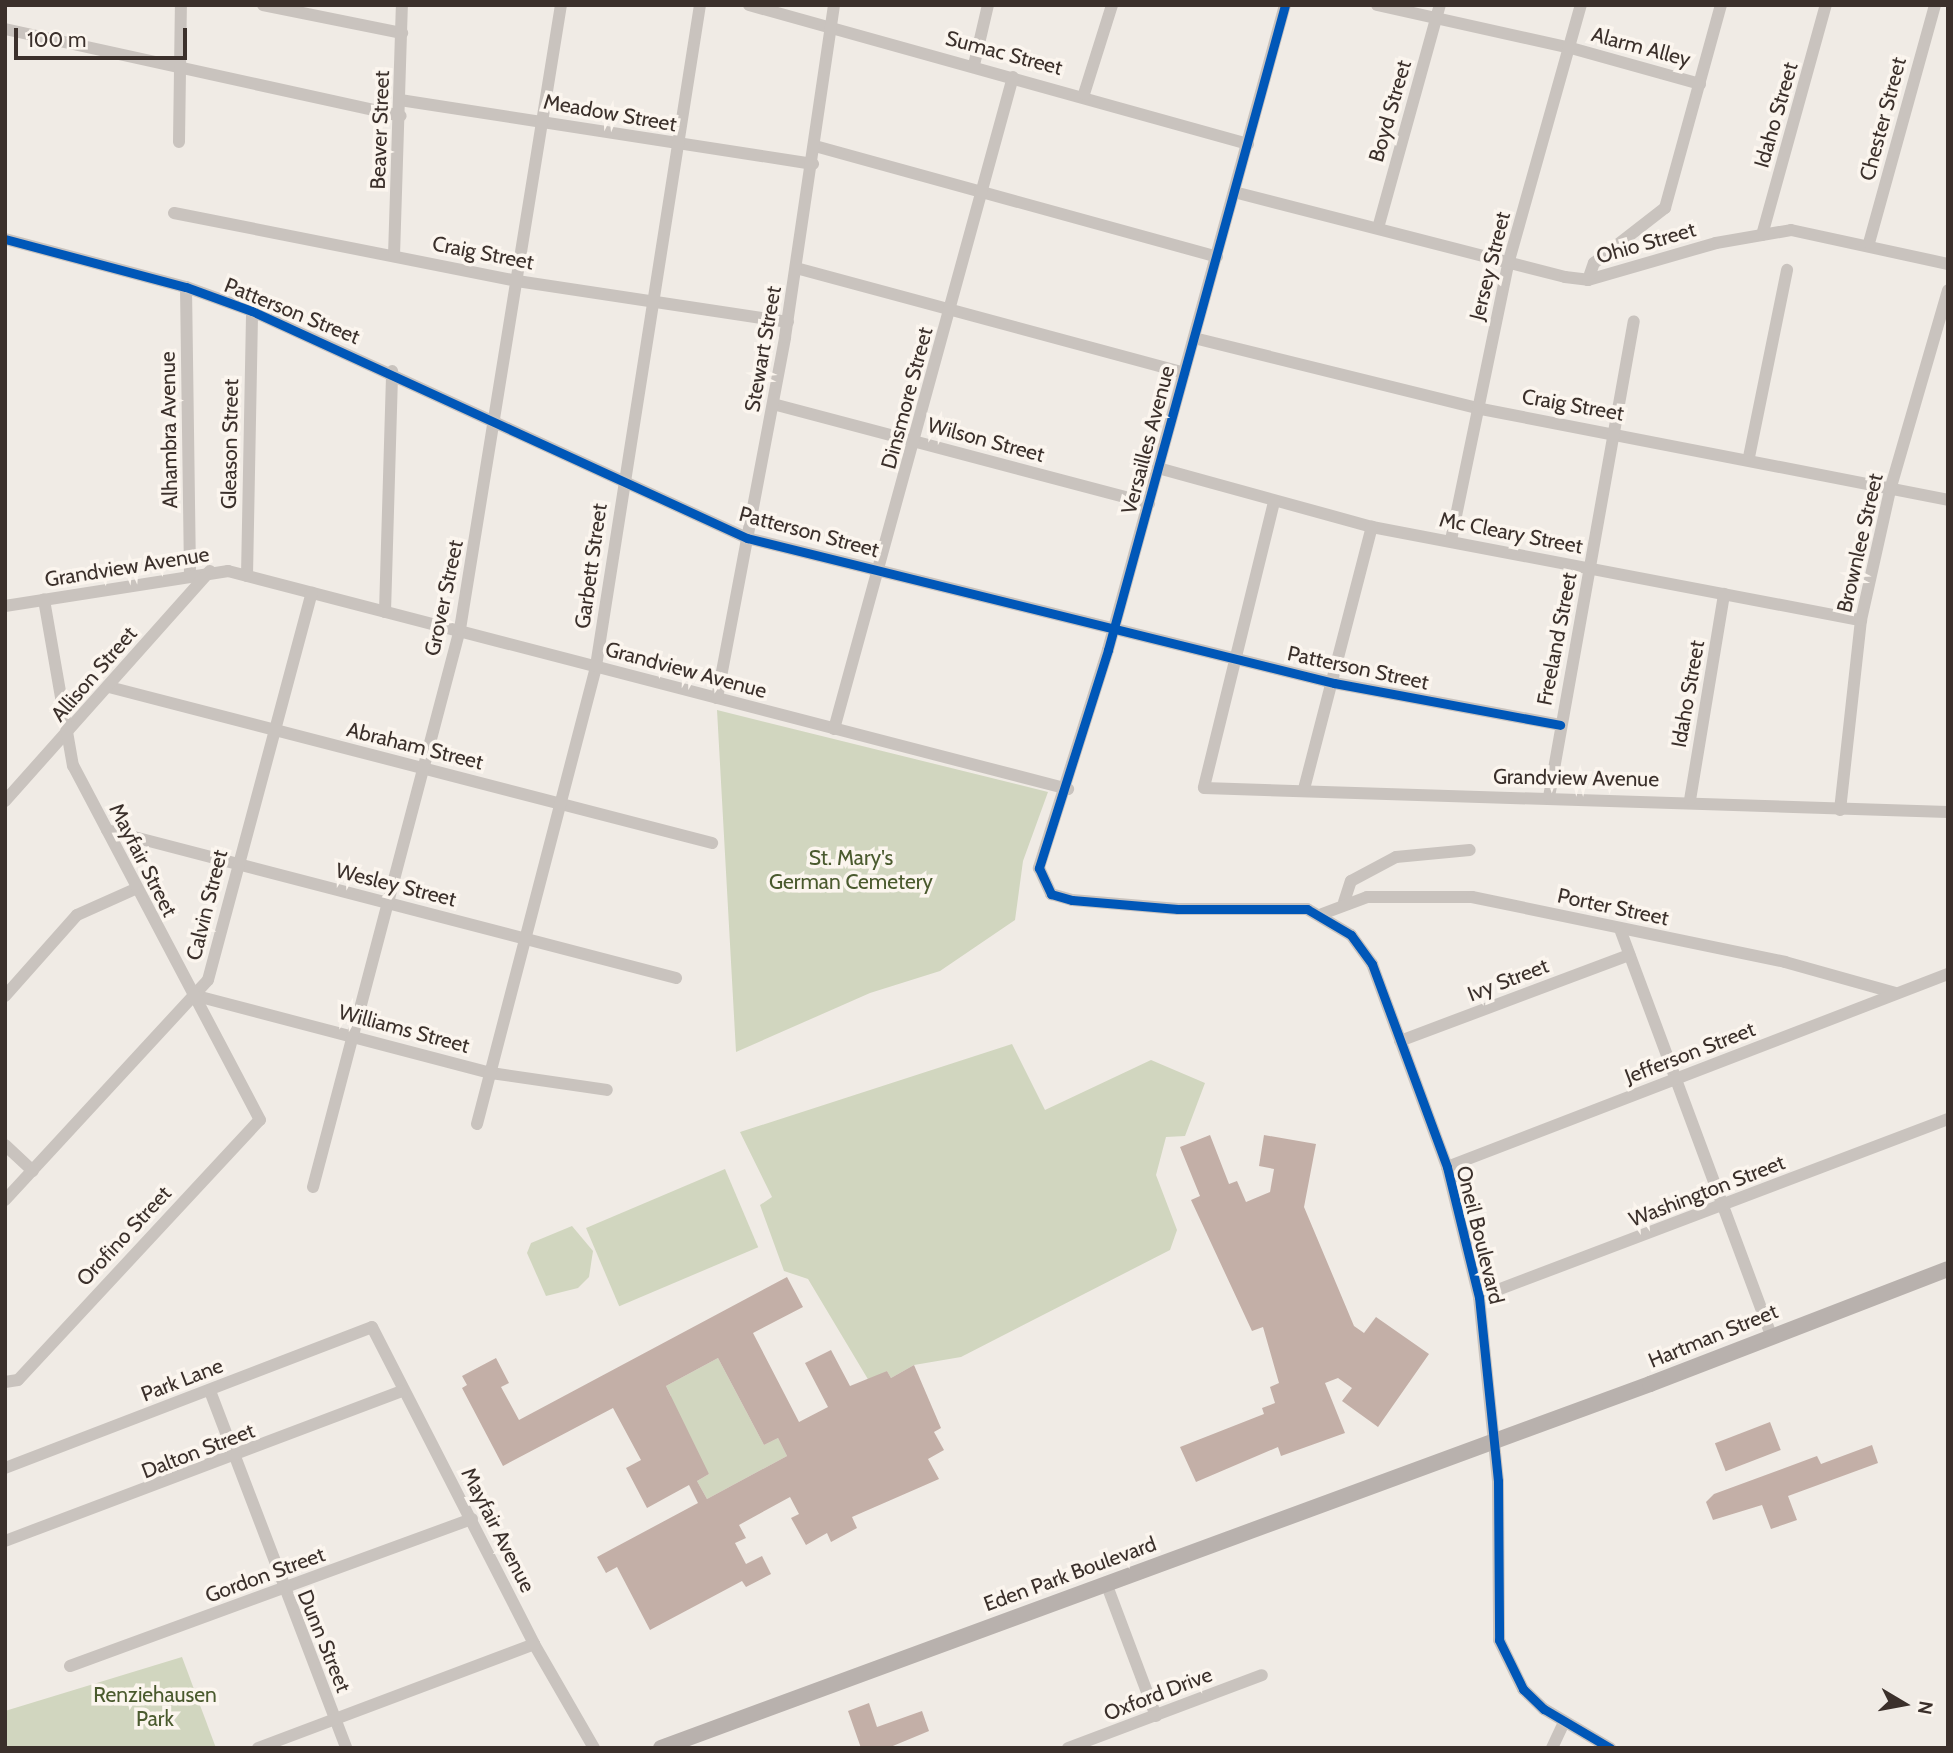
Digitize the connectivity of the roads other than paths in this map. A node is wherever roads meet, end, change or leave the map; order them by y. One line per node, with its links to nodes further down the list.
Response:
1 (181, 5): 23 (street)
2 (263, 5): 20 (street)
3 (402, 5): 20 (street, Beaver Street)
4 (561, 5): 29 (street, Grover Street)
5 (700, 5): 31 (street, Garbett Street)
6 (749, 5): 18 (street, Sumac Street)
7 (834, 5): 18 (street, Stewart Street)
8 (988, 5): 22 (street)
9 (1112, 5): 26 (street)
10 (1285, 5): 32 (street, Versailles Avenue)
11 (1377, 5): 17 (street, Alarm Alley)
12 (1440, 5): 17 (street, Boyd Street)
13 (1581, 5): 21 (street, Jersey Street)
14 (1721, 5): 25 (street)
15 (1826, 5): 39 (street, Idaho Street)
16 (1935, 5): 41 (street, Chester Street)
17 (1436, 20): 21 (street, Alarm Alley); 38 (street, Boyd Street)
18 (831, 25): 22 (street, Sumac Street); 33 (street, Stewart Street)
19 (5, 29): 23 (street)
20 (402, 33): 27 (street, Beaver Street)
21 (1571, 48): 25 (street, Alarm Alley); 44 (street, Jersey Street)
22 (974, 65): 24 (street, Sumac Street)
23 (179, 70): 28 (street); 30 (street)
24 (1013, 76): 26 (street, Sumac Street); 35 (street, Dinsmore Street)
25 (1700, 84): 48 (street)
26 (1084, 94): 32 (street, Sumac Street)
27 (400, 100): 28 (street, Beaver Street); 29 (street, Meadow Street)
28 (401, 116): 42 (street, Beaver Street)
29 (542, 120): 31 (street, Meadow Street); 49 (street, Grover Street)
30 (179, 142)
31 (677, 144): 34 (street, Meadow Street); 52 (street, Garbett Street)
32 (1248, 144): 36 (street, Versailles Avenue)
33 (816, 146): 34 (street, Stewart Street); 35 (street)
34 (813, 164): 46 (street, Stewart Street)
35 (981, 192): 43 (street); 53 (street, Dinsmore Street)
36 (1234, 192): 38 (street, Ohio Street); 43 (street, Versailles Avenue)
37 (174, 213): 42 (street, Craig Street)
38 (1378, 228): 44 (street, Ohio Street)
39 (1762, 235): 41 (street, Ohio Street); 48 (street, Ohio Street)
40 (5, 239): 50 (street, Patterson Street)
41 (1869, 243): 45 (street, Ohio Street)
42 (394, 256): 49 (street, Craig Street)
43 (1217, 257): 57 (street, Versailles Avenue)
44 (1508, 264): 48 (street, Ohio Street); 61 (street, Jersey Street)
45 (1948, 264)
46 (796, 268): 53 (street); 55 (street, Stewart Street)
47 (1787, 270): 65 (street)
48 (1588, 280)
49 (517, 281): 52 (street, Craig Street); 62 (street, Grover Street)
50 (186, 287): 54 (street, Patterson Street); 78 (street, Alhambra Avenue)
51 (1948, 290): 68 (street, Brownlee Street)
52 (652, 300): 55 (street, Craig Street); 67 (street, Garbett Street)
53 (951, 308): 59 (street); 64 (street, Dinsmore Street)
54 (252, 312): 58 (street, Patterson Street); 79 (street, Gleason Street)
55 (788, 322): 60 (street, Stewart Street)
56 (1634, 322): 63 (street, Freeland Street)
57 (1194, 338): 59 (street, Versailles Avenue); 61 (street, Craig Street)
58 (391, 371): 62 (street, Patterson Street); 84 (street)
59 (1184, 373): 66 (street, Versailles Avenue)
60 (774, 404): 64 (street, Wilson Street); 73 (street, Stewart Street)
61 (1476, 408): 63 (street, Craig Street); 74 (street, Jersey Street)
62 (495, 426): 67 (street, Patterson Street); 86 (street, Grover Street)
63 (1617, 432): 65 (street, Craig Street); 75 (street, Freeland Street)
64 (916, 441): 71 (street, Wilson Street); 76 (street, Dinsmore Street)
65 (1749, 457): 68 (street, Craig Street)
66 (1158, 468): 70 (street, Mc Cleary Street); 71 (street, Versailles Avenue)
67 (622, 485): 73 (street, Patterson Street); 89 (street, Garbett Street)
68 (1890, 490): 69 (street, Craig Street); 85 (street, Brownlee Street)
69 (1948, 499)
70 (1274, 502): 72 (street, Mc Cleary Street); 88 (street)
71 (1149, 503): 87 (street, Versailles Avenue)
72 (1372, 527): 74 (street, Mc Cleary Street); 90 (street)
73 (747, 538): 76 (street, Patterson Street); 92 (street, Stewart Street)
74 (1451, 540): 75 (street, Mc Cleary Street)
75 (1590, 568): 81 (street, Mc Cleary Street); 93 (street, Freeland Street)
76 (880, 569): 87 (street, Patterson Street); 94 (street, Dinsmore Street)
77 (210, 571): 78 (street, Grandview Avenue); 79 (street, Grandview Avenue); 91 (street, Allison Street)
78 (190, 573): 82 (street, Grandview Avenue)
79 (247, 576): 80 (street, Grandview Avenue)
80 (312, 593): 84 (street, Grandview Avenue); 95 (street, Calvin Street)
81 (1724, 594): 85 (street, Mc Cleary Street); 101 (street, Idaho Street)
82 (44, 600): 83 (street, Grandview Avenue); 96 (street, Mayfair Street)
83 (5, 606)
84 (385, 612): 86 (street, Grandview Avenue)
85 (1861, 620): 104 (street, Brownlee Street)
86 (460, 629): 89 (street, Grandview Avenue); 97 (street, Grover Street)
87 (1114, 629): 88 (street, Patterson Street); 98 (street, Versailles Avenue)
88 (1233, 659): 90 (street, Patterson Street); 99 (street, Grandview Avenue)
89 (596, 666): 92 (street, Grandview Avenue); 103 (street, Garbett Street)
90 (1334, 683): 93 (street, Patterson Street); 99 (street)
91 (109, 687): 95 (street, Abraham Street); 96 (street, Allison Street)
92 (717, 698): 94 (street, Grandview Avenue)
93 (1560, 725): 100 (street, Freeland Street)
94 (834, 729): 98 (street, Grandview Avenue)
95 (273, 730): 97 (street, Abraham Street); 109 (street, Calvin Street)
96 (67, 735): 102 (street, Allison Street); 106 (street, Mayfair Street)
97 (423, 768): 103 (street, Abraham Street); 113 (street, Grover Street)
98 (1068, 789): 110 (street, Versailles Avenue)
99 (1304, 789): 100 (street, Grandview Avenue)
100 (1549, 797): 101 (street, Grandview Avenue)
101 (1690, 800): 104 (street, Grandview Avenue)
102 (5, 801)
103 (561, 803): 107 (street, Abraham Street); 116 (street, Garbett Street)
104 (1840, 810): 105 (street, Grandview Avenue)
105 (1948, 812)
106 (107, 830): 109 (street, Wesley Street); 111 (street, Mayfair Street)
107 (712, 843)
108 (1470, 850): 112 (street)
109 (237, 864): 113 (street, Wesley Street); 121 (street, Calvin Street)
110 (1042, 882): 114 (street, Oneil Boulevard)
111 (135, 889): 121 (street, Mayfair Street); 122 (street)
112 (1345, 902): 114 (street, Porter Street); 115 (street, Porter Street)
113 (390, 903): 116 (street, Wesley Street); 123 (street, Grover Street)
114 (1322, 914): 124 (street, Oneil Boulevard)
115 (1620, 929): 117 (street); 120 (street, Porter Street)
116 (526, 938): 119 (street, Wesley Street); 125 (street, Garbett Street)
117 (1629, 955): 124 (street, Ivy Street); 126 (street)
118 (1948, 974): 120 (street, Jefferson Street)
119 (676, 978)
120 (1895, 993): 126 (street, Jefferson Street)
121 (192, 995): 123 (street, Williams Street); 129 (street, Mayfair Street); 133 (street, Calvin Street)
122 (5, 996)
123 (355, 1036): 125 (street, Williams Street); 134 (street, Grover Street)
124 (1400, 1041): 132 (street, Oneil Boulevard)
125 (491, 1073): 127 (street, Williams Street); 130 (street, Garbett Street)
126 (1674, 1080): 132 (street, Jefferson Street); 136 (street)
127 (607, 1090)
128 (1948, 1119): 136 (street, Washington Street)
129 (260, 1120): 141 (street, Orofino Street)
130 (477, 1124)
131 (5, 1145): 133 (street)
132 (1447, 1167): 138 (street, Oneil Boulevard)
133 (33, 1171): 135 (street, Calvin Street)
134 (313, 1187)
135 (5, 1200)
136 (1722, 1207): 138 (street, Washington Street); 140 (street)
137 (1948, 1269): 140 (main road, Hartman Street)
138 (1479, 1297): 144 (street, Oneil Boulevard)
139 (372, 1327): 142 (street, Park Lane); 143 (street, Mayfair Avenue)
140 (1771, 1335): 144 (main road, Hartman Street)
141 (11, 1381)
142 (209, 1391): 145 (street, Dunn Street); 146 (street, Park Lane)
143 (402, 1391): 145 (street, Dalton Street); 147 (street, Mayfair Avenue)
144 (1495, 1441): 149 (main road, Eden Park Boulevard); 156 (street, Oneil Boulevard)
145 (236, 1458): 148 (street, Dalton Street); 150 (street, Dunn Street)
146 (5, 1468)
147 (472, 1519): 150 (street, Gordon Street); 151 (street, Mayfair Avenue)
148 (5, 1541)
149 (1106, 1583): 154 (street); 160 (main road, Eden Park Boulevard)
150 (282, 1589): 152 (street, Gordon Street); 155 (street, Dunn Street)
151 (534, 1644): 155 (street); 159 (street, Mayfair Avenue)
152 (70, 1666)
153 (1262, 1675): 154 (street, Oxford Drive)
154 (1156, 1716): 161 (street, Oxford Drive)
155 (335, 1721): 157 (street); 158 (street, Dunn Street)
156 (1564, 1722): 162 (street); 163 (street, Oneil Boulevard)
157 (258, 1748)
158 (346, 1748)
159 (594, 1748)
160 (661, 1748)
161 (1069, 1748)
162 (1552, 1748)
163 (1610, 1748)

